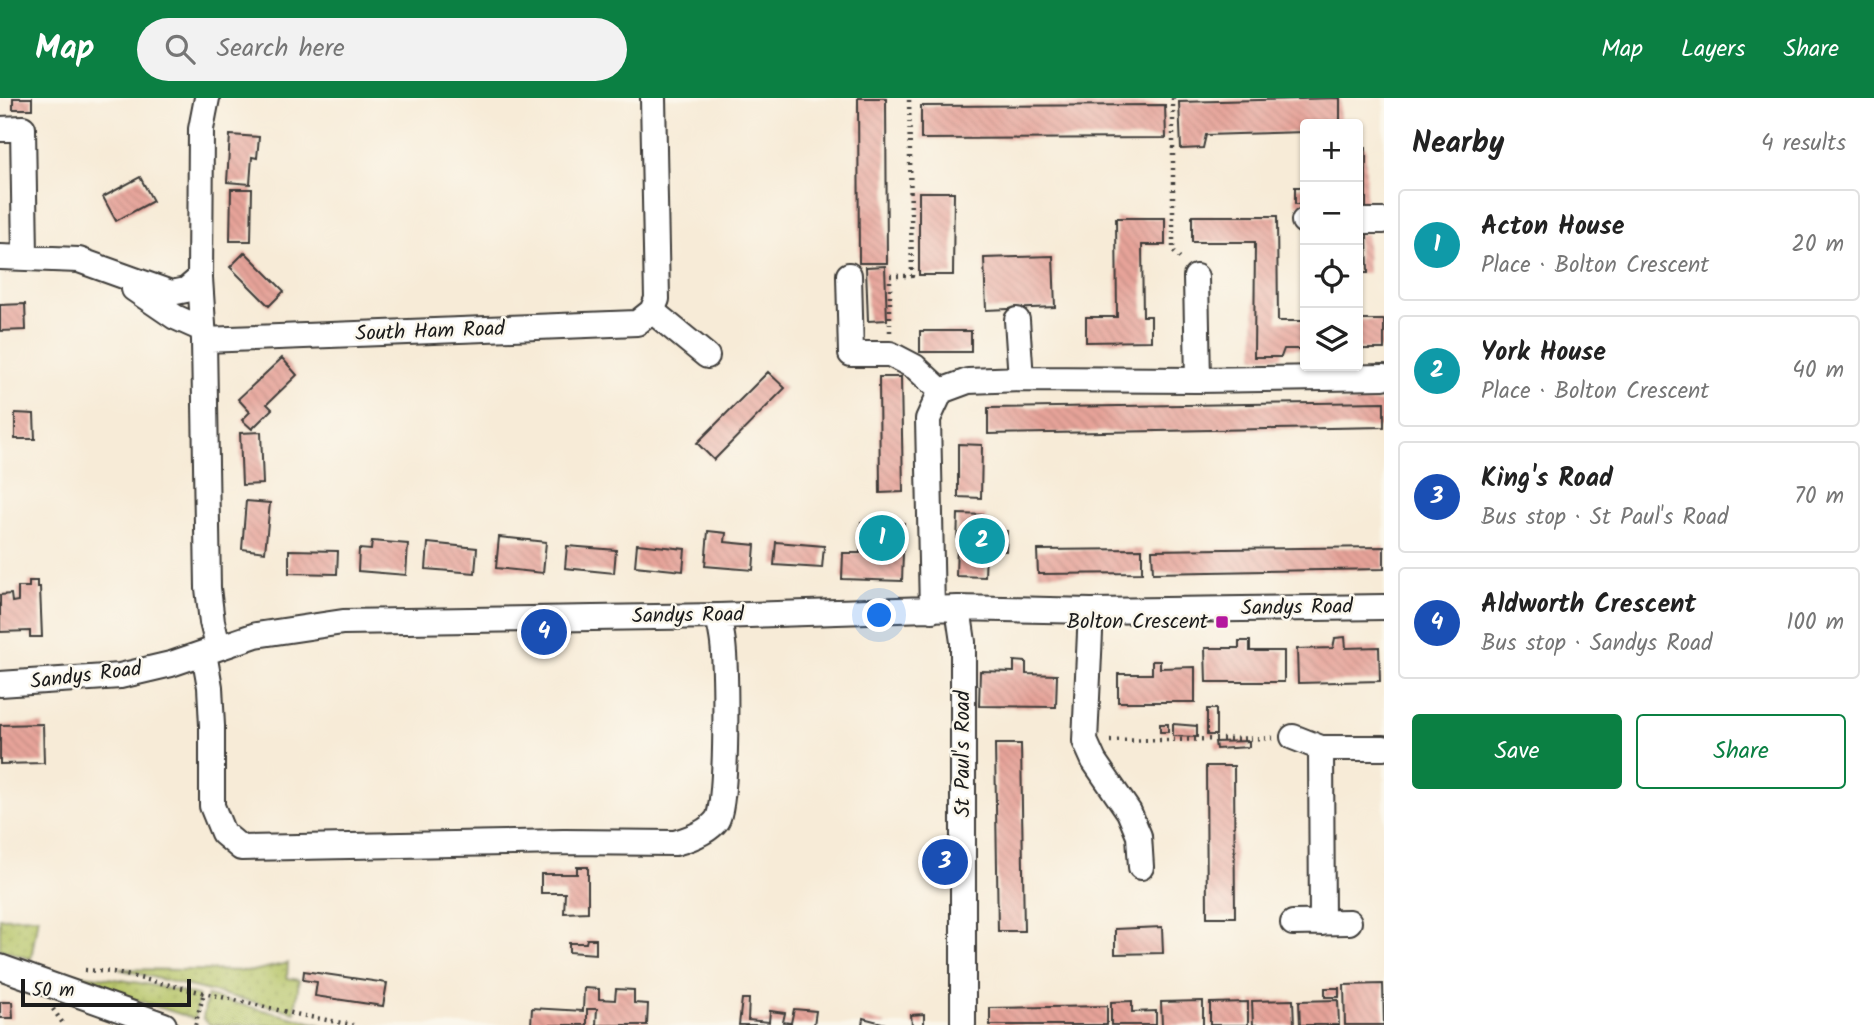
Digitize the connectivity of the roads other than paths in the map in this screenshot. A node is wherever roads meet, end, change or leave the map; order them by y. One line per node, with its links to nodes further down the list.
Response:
1 (207, 98): 11 (street)
2 (653, 98): 12 (street)
3 (0, 129): 6 (street)
4 (1363, 221): 5 (street)
5 (1384, 221)
6 (25, 256): 7 (street, South Ham Road); 8 (street, South Ham Road)
7 (0, 257)
8 (115, 274): 11 (street, South Ham Road); 14 (street, South Ham Road)
9 (849, 275): 19 (street)
10 (1196, 277): 18 (street)
11 (200, 278): 14 (street)
12 (652, 311): 14 (street, South Ham Road); 15 (street)
13 (1017, 320): 17 (street)
14 (203, 335): 25 (street)
15 (707, 356)
16 (1384, 377): 18 (street)
17 (1021, 379): 18 (street); 19 (street)
18 (1198, 380)
19 (941, 391): 22 (street)
20 (1384, 607): 23 (street, Sandys Road)
21 (958, 608): 22 (street, Sandys Road); 23 (street, Sandys Road); 36 (street, St Paul's Road)
22 (932, 610): 24 (street, Sandys Road)
23 (1091, 611): 30 (street)
24 (718, 616): 25 (street, Sandys Road); 25 (street)
25 (211, 650): 26 (street, Sandys Road)
26 (0, 684)
27 (1293, 737): 28 (street)
28 (1321, 747): 29 (street); 33 (street)
29 (1384, 747)
30 (1141, 867)
31 (1349, 922): 33 (street)
32 (1293, 923): 33 (street)
33 (1322, 923)
34 (0, 967): 35 (street)
35 (164, 1025)
36 (963, 1025)

